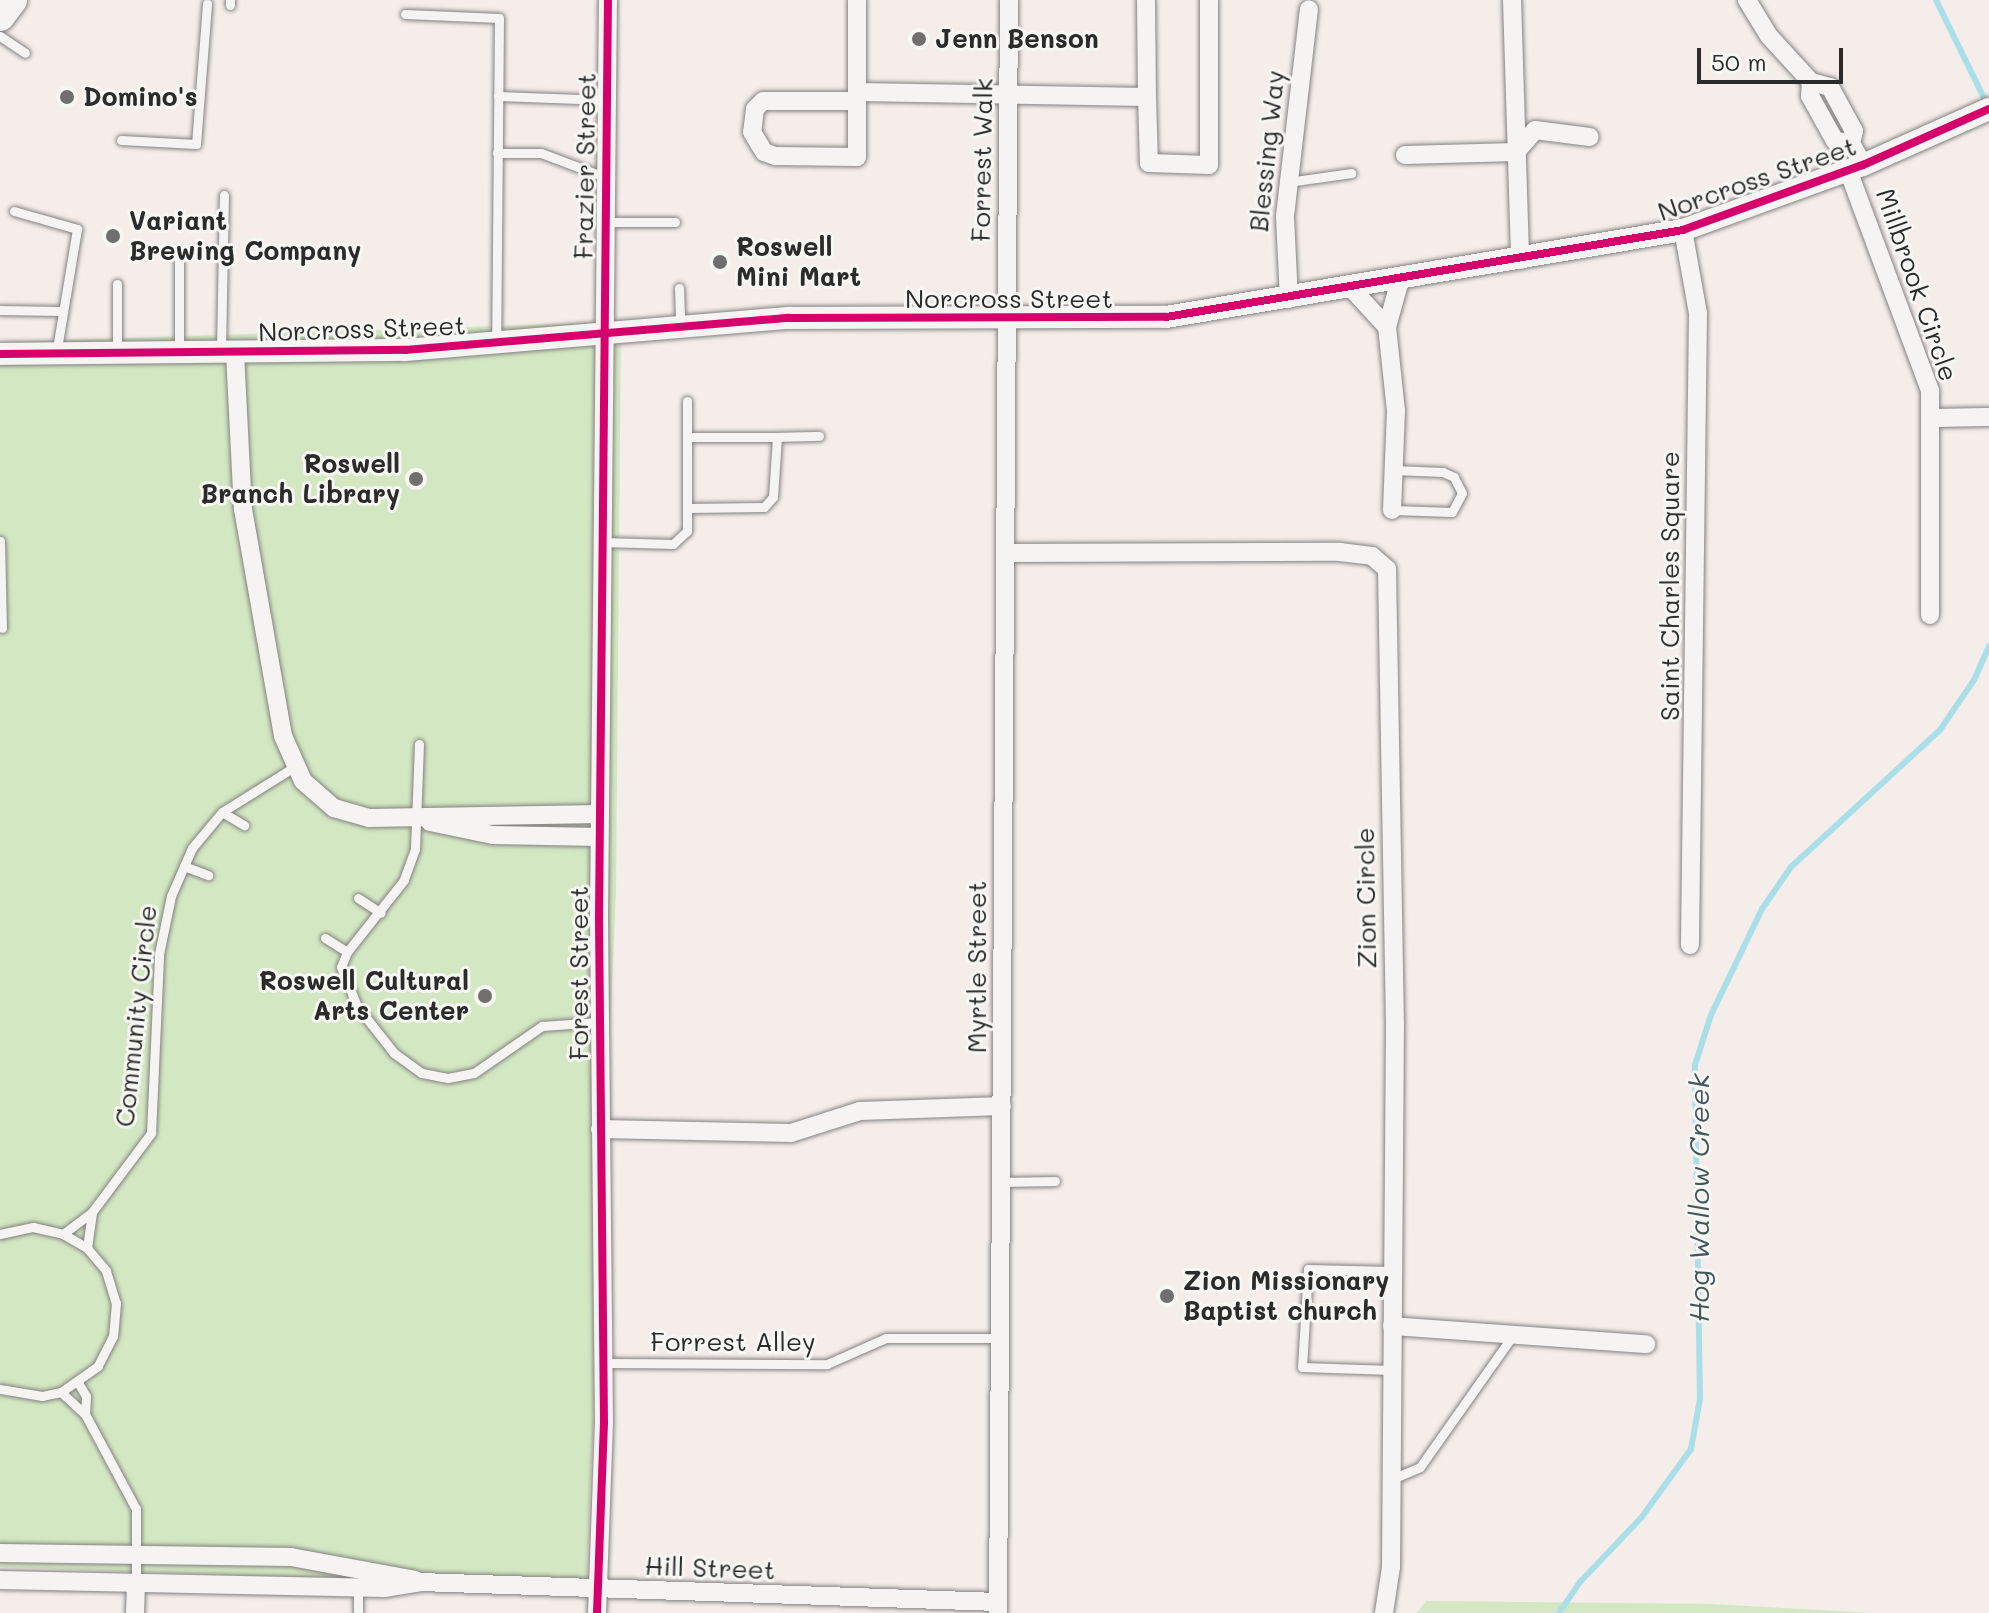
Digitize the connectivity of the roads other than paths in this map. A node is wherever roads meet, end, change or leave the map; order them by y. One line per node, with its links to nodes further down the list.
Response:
1 (12, 0): 12 (highway)
2 (608, 0): 20 (street, Frazier Street)
3 (857, 0): 18 (street)
4 (1009, 0): 16 (street, Forrest Walk)
5 (1146, 0): 19 (street)
6 (1209, 0): 19 (street)
7 (1512, 0): 27 (street)
8 (1747, 0): 15 (street)
9 (207, 3): 25 (lane)
10 (1309, 9): 33 (street, Blessing Way)
11 (405, 14): 17 (lane)
12 (0, 16)
13 (0, 36): 14 (lane)
14 (25, 53)
15 (1811, 82): 21 (street); 23 (street)
16 (1008, 94): 18 (street); 19 (street); 48 (street, Forrest Walk)
17 (498, 96): 20 (lane); 28 (lane)
18 (857, 96): 18 (street)
19 (1147, 97)
20 (606, 100): 32 (street, Frazier Street)
21 (1842, 109): 23 (street); 26 (street)
22 (1979, 113): 30 (street, Norcross Street)
23 (1822, 118): 26 (street)
24 (1590, 137): 27 (street)
25 (121, 140)
26 (1851, 143): 30 (street, Millbrook Circle)
27 (1516, 152): 29 (street); 40 (street)
28 (497, 153): 32 (lane); 52 (lane)
29 (1405, 155)
30 (1855, 168): 38 (street, Norcross Street); 60 (street, Millbrook Circle)
31 (1351, 173): 33 (lane)
32 (605, 177): 36 (street, Frazier Street)
33 (1288, 182): 45 (street, Blessing Way)
34 (224, 195): 55 (lane)
35 (14, 211): 47 (lane)
36 (604, 222): 37 (lane); 51 (street, Frazier Street)
37 (675, 222)
38 (1683, 230): 40 (street, Norcross Street); 84 (street, Saint Charles Square)
39 (179, 253): 54 (lane)
40 (1520, 260): 41 (street, Norcross Street)
41 (1400, 280): 44 (street, Norcross Street); 50 (street)
42 (117, 284): 53 (lane)
43 (679, 288): 49 (lane)
44 (1352, 289): 45 (street, Norcross Street); 50 (street)
45 (1289, 299): 48 (street, Norcross Street)
46 (0, 310): 47 (lane)
47 (60, 311): 56 (lane)
48 (1006, 320): 49 (street, Norcross Street); 69 (street, Myrtle Street)
49 (680, 324): 51 (street, Norcross Street)
50 (1387, 327): 64 (street)
51 (603, 333): 52 (street, Norcross Street); 68 (street, Forest Street)
52 (496, 344): 55 (street, Norcross Street)
53 (117, 353): 54 (street, Norcross Street); 56 (street, Norcross Street)
54 (179, 353): 55 (street, Norcross Street)
55 (228, 353): 73 (street)
56 (56, 354): 57 (street, Norcross Street)
57 (1, 358)
58 (687, 401): 62 (lane)
59 (1989, 417): 60 (street, Millbrook Circle)
60 (1931, 418): 70 (street, Millbrook Circle)
61 (819, 436): 63 (lane)
62 (687, 437): 63 (lane); 65 (lane)
63 (777, 437): 65 (lane)
64 (1393, 470): 66 (street); 66 (lane)
65 (687, 508): 68 (lane)
66 (1392, 510)
67 (0, 541): 71 (lane)
68 (601, 542): 75 (street, Forest Street)
69 (1006, 553): 87 (street, Myrtle Street); 95 (street, Zion Circle)
70 (1930, 615)
71 (2, 628)
72 (419, 744): 76 (lane)
73 (294, 767): 74 (lane, Community Circle); 76 (street)
74 (222, 812): 77 (lane); 79 (lane, Community Circle)
75 (599, 814): 76 (street); 78 (street, Forest Street)
76 (419, 819): 78 (street); 82 (lane)
77 (244, 825)
78 (599, 837): 86 (street, Forest Street)
79 (184, 866): 80 (lane); 91 (lane, Community Circle)
80 (208, 875)
81 (358, 898): 82 (lane)
82 (381, 913): 85 (lane)
83 (325, 938): 85 (lane)
84 (1690, 945)
85 (347, 952): 86 (lane)
86 (599, 1022): 88 (street, Forest Street)
87 (1002, 1106): 88 (street); 90 (street, Myrtle Street)
88 (600, 1129): 100 (street, Forest Street)
89 (1055, 1181): 90 (lane)
90 (1001, 1182): 98 (street, Myrtle Street)
91 (92, 1212): 93 (lane, Community Circle); 94 (lane, Community Circle)
92 (0, 1234): 93 (lane)
93 (63, 1234): 94 (lane)
94 (87, 1248): 102 (lane)
95 (1392, 1271): 96 (street, Zion Circle); 101 (lane)
96 (1392, 1326): 97 (street); 101 (street, Zion Circle)
97 (1513, 1335): 99 (street); 106 (lane)
98 (1000, 1338): 100 (lane, Forrest Alley); 114 (street, Myrtle Street)
99 (1646, 1344)
100 (604, 1363): 113 (street, Forest Street)
101 (1392, 1370): 106 (street, Zion Circle)
102 (77, 1381): 104 (lane); 105 (lane)
103 (0, 1389): 104 (lane)
104 (61, 1392): 105 (lane)
105 (85, 1414): 108 (lane)
106 (1392, 1479): 118 (street, Zion Circle)
107 (0, 1553): 108 (street, Hill Street)
108 (137, 1555): 110 (street, Hill Street); 111 (lane)
109 (0, 1580): 111 (street, Hill Street)
110 (420, 1582): 112 (street, Hill Street); 113 (street, Hill Street)
111 (136, 1584): 112 (street, Hill Street); 115 (street)
112 (358, 1588): 116 (lane)
113 (597, 1589): 114 (street, Hill Street); 117 (street, Forest Street)
114 (998, 1608)
115 (135, 1613)
116 (358, 1613)
117 (597, 1613)
118 (1384, 1613)

